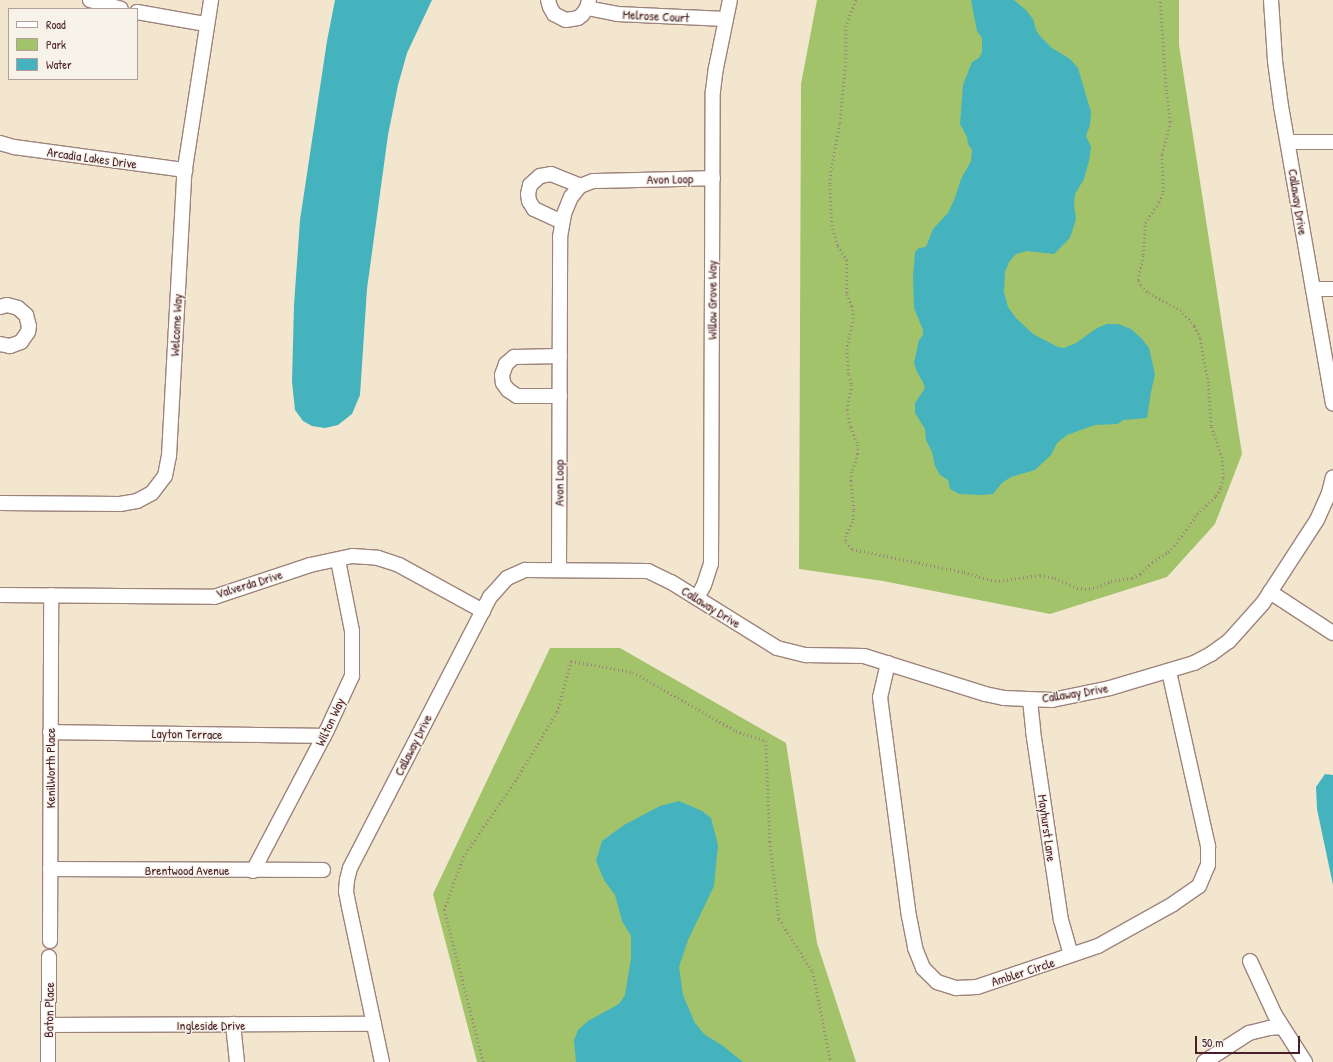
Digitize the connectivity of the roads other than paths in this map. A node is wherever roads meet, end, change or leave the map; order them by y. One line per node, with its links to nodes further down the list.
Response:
1 (90, 0): 7 (street)
2 (210, 0): 10 (street, Welcome Way)
3 (548, 0): 6 (street, Melrose Court)
4 (730, 0): 9 (street, Willow Grove Way)
5 (1271, 0): 11 (street, Callaway Drive)
6 (588, 4): 9 (street, Melrose Court)
7 (118, 8)
8 (138, 12): 10 (street)
9 (726, 19): 15 (street, Willow Grove Way)
10 (206, 24): 14 (street, Welcome Way)
11 (1288, 142): 12 (street); 19 (street, Callaway Drive)
12 (1333, 142)
13 (0, 143): 14 (street, Arcadia Lakes Drive)
14 (185, 170): 26 (street, Welcome Way)
15 (713, 178): 16 (street, Avon Loop); 32 (street, Willow Grove Way)
16 (580, 186): 17 (street, Avon Loop); 17 (street)
17 (562, 222): 22 (street, Avon Loop)
18 (1333, 288): 19 (street)
19 (1313, 289): 24 (street, Callaway Drive)
20 (0, 307): 21 (street)
21 (0, 344)
22 (560, 356): 23 (street, Avon Loop); 23 (street)
23 (560, 396): 28 (street, Avon Loop)
24 (1333, 403)
25 (1333, 477): 29 (street, Callaway Drive)
26 (0, 503)
27 (338, 560): 31 (street, Valverda Drive); 33 (street, Valverda Drive); 39 (street, Wilton Way)
28 (559, 570): 32 (street, Callaway Drive); 33 (street, Callaway Drive)
29 (1270, 592): 34 (street); 36 (street, Callaway Drive)
30 (0, 595): 31 (street, Valverda Drive)
31 (51, 595): 38 (street, KenilWorth Place)
32 (697, 598): 35 (street, Callaway Drive)
33 (483, 611): 48 (street, Callaway Drive)
34 (1333, 633)
35 (888, 663): 37 (street, Callaway Drive); 44 (street, Ambler Circle)
36 (1169, 671): 37 (street, Callaway Drive); 44 (street, Ambler Circle)
37 (1030, 700): 44 (street, Mayhurst Lane)
38 (50, 732): 39 (street, Layton Terrace); 40 (street, KenilWorth Place)
39 (324, 736): 41 (street, Wilton Way)
40 (50, 870): 41 (street, Brentwood Avenue); 43 (street, KenilWorth Place)
41 (253, 870): 42 (street, Brentwood Avenue)
42 (323, 870)
43 (50, 941)
44 (1071, 956)
45 (50, 957): 49 (street, Baton Place)
46 (1250, 961): 50 (street)
47 (233, 1024): 48 (street, Ingleside Drive); 49 (street, Ingleside Drive); 52 (street)
48 (374, 1024): 53 (street, Callaway Drive)
49 (48, 1025): 51 (street, Baton Place)
50 (1282, 1027): 54 (street); 55 (street)
51 (48, 1062)
52 (237, 1062)
53 (382, 1062)
54 (1204, 1062)
55 (1305, 1062)

